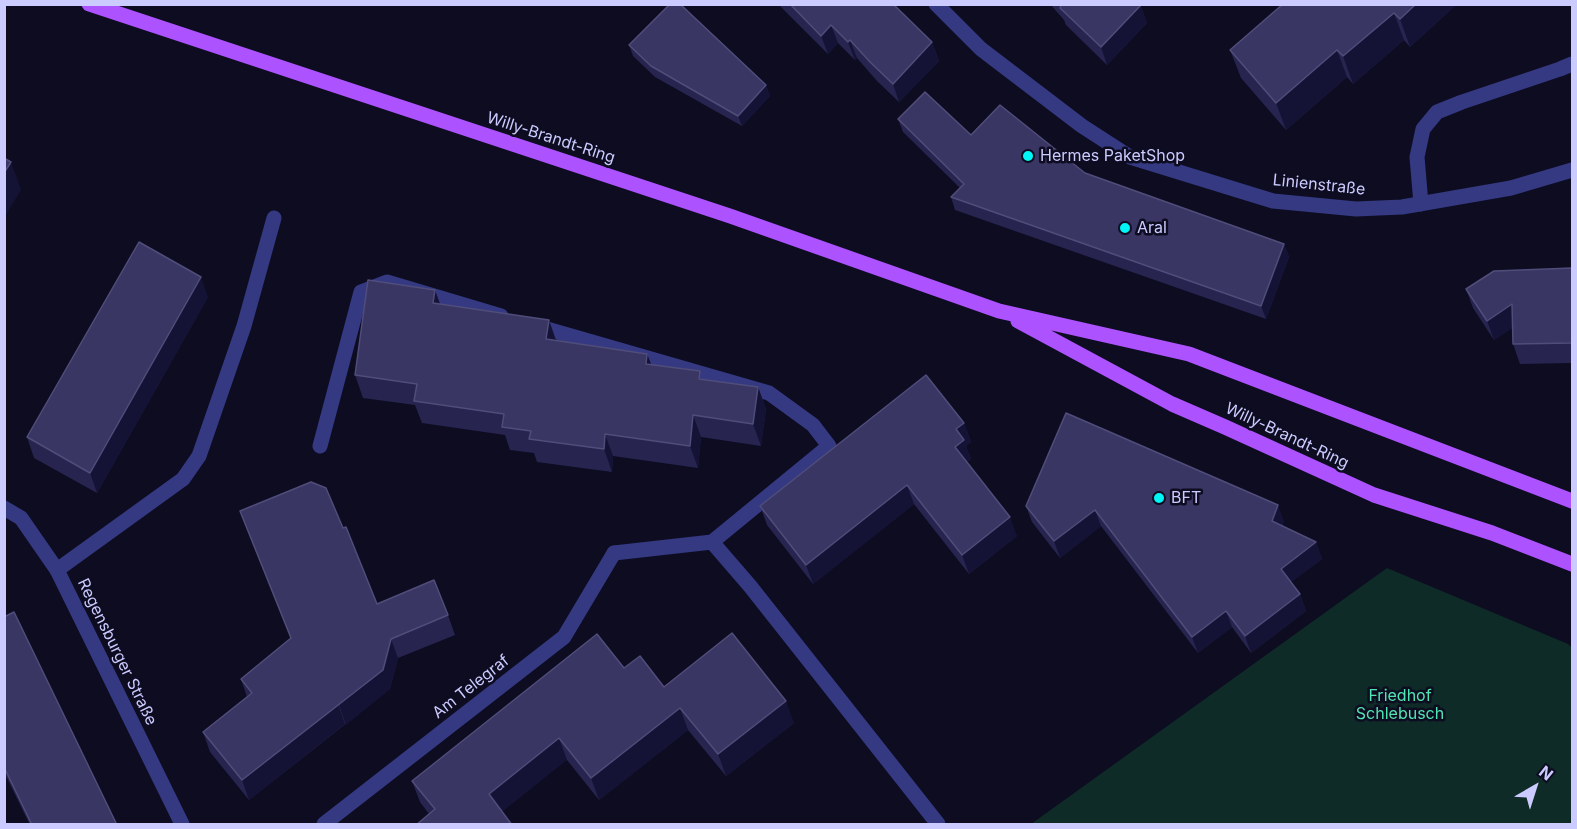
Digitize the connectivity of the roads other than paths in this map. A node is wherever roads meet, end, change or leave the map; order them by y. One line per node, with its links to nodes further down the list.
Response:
1 (89, 4): 7 (main road, Willy-Brandt-Ring)
2 (936, 4): 5 (street, Linienstraße)
3 (1572, 64): 5 (street)
4 (1572, 170): 5 (street, Linienstraße)
5 (1421, 204)
6 (274, 218): 13 (street)
7 (999, 311): 9 (main road, Willy-Brandt-Ring); 12 (main road, Willy-Brandt-Ring)
8 (320, 446): 11 (street)
9 (1572, 501)
10 (4, 508): 13 (street, Regensburger Straße)
11 (711, 542): 15 (street, Am Telegraf); 16 (street)
12 (1572, 564)
13 (57, 570): 14 (street, Regensburger Straße)
14 (182, 825)
15 (324, 825)
16 (938, 825)

